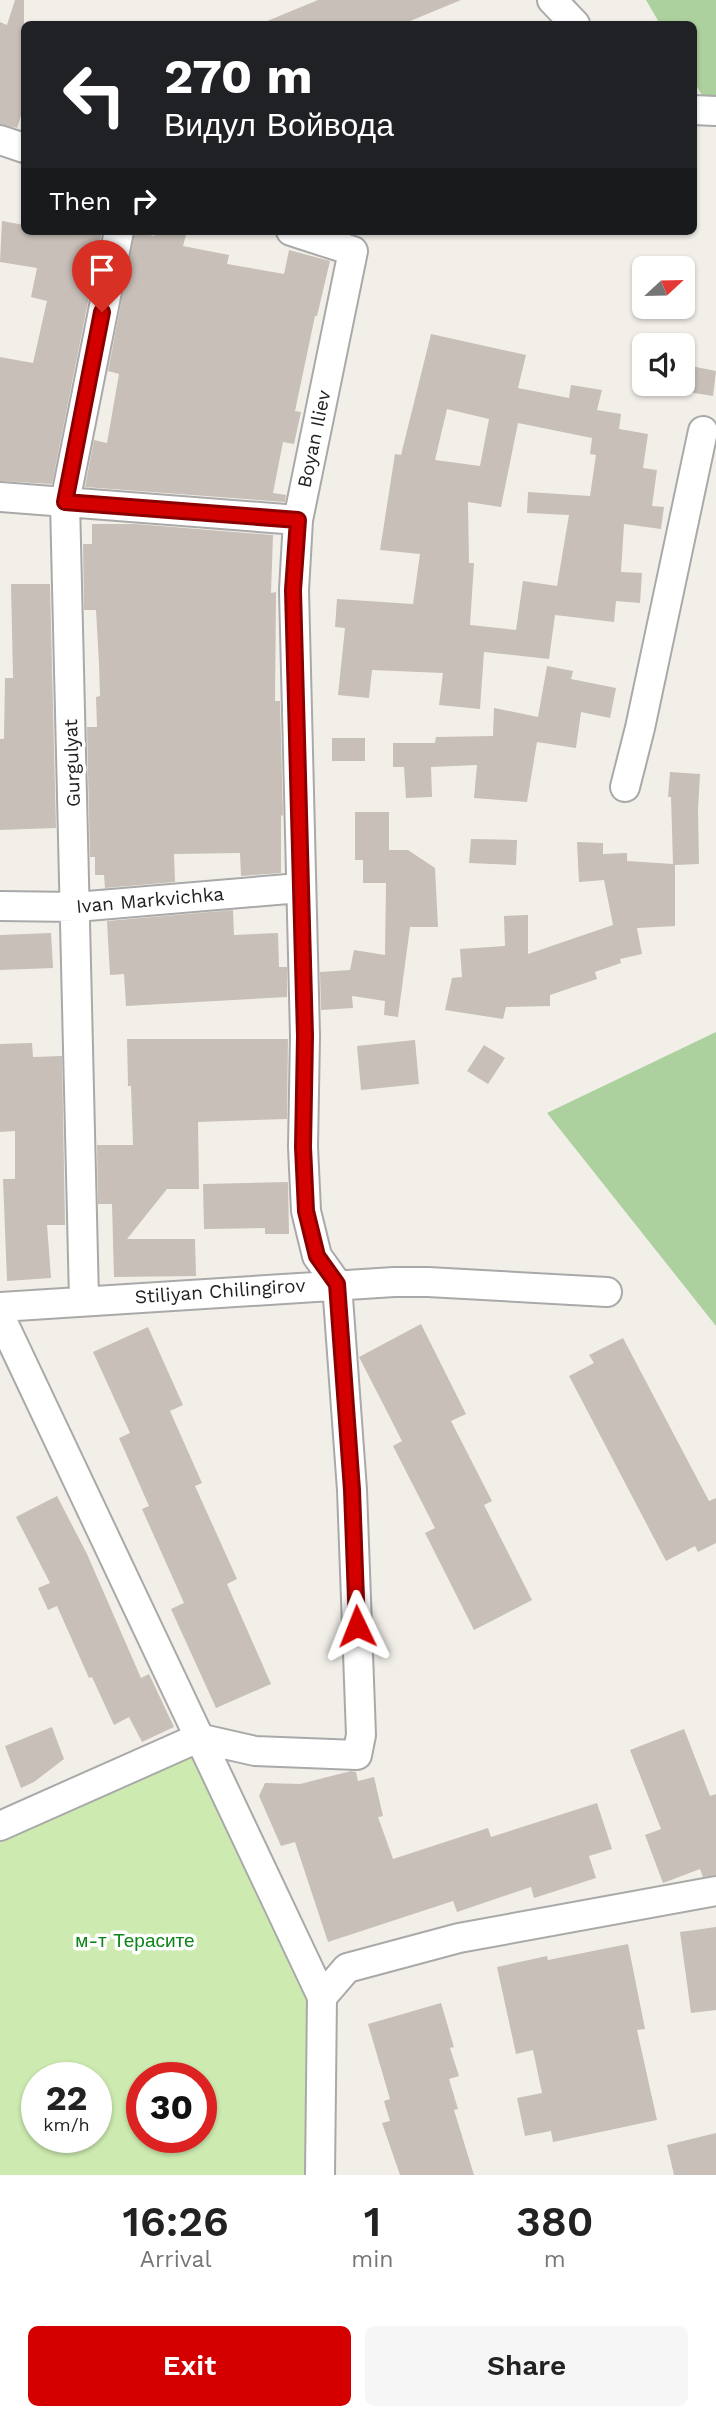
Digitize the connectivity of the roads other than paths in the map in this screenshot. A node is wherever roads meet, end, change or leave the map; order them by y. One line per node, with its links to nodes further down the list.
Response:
1 (552, 0): 2 (street)
2 (572, 21)
3 (697, 110): 4 (street)
4 (716, 111)
5 (0, 140): 6 (street)
6 (21, 147)
7 (117, 235): 11 (street, Gurgulyat)
8 (303, 235): 12 (street, Boyan Iliev)
9 (703, 430): 13 (street)
10 (0, 497): 11 (street)
11 (65, 502): 12 (street); 16 (street, Gurgulyat)
12 (298, 520): 14 (street, Boyan Iliev)
13 (625, 788)
14 (300, 888): 16 (street, Ivan Markvichka); 17 (street, Boyan Iliev)
15 (0, 905): 16 (street, Ivan Markvichka)
16 (76, 907): 19 (street, Gurgulyat)
17 (337, 1284): 18 (street, Stiliyan Chilingirov); 19 (street, Stiliyan Chilingirov); 22 (street)
18 (607, 1292)
19 (84, 1300): 20 (street, Stiliyan Chilingirov)
20 (0, 1307)
21 (0, 1316): 22 (street)
22 (198, 1738): 23 (street); 25 (street)
23 (0, 1826)
24 (716, 1891): 25 (street)
25 (322, 1997): 26 (street)
26 (320, 2175)

